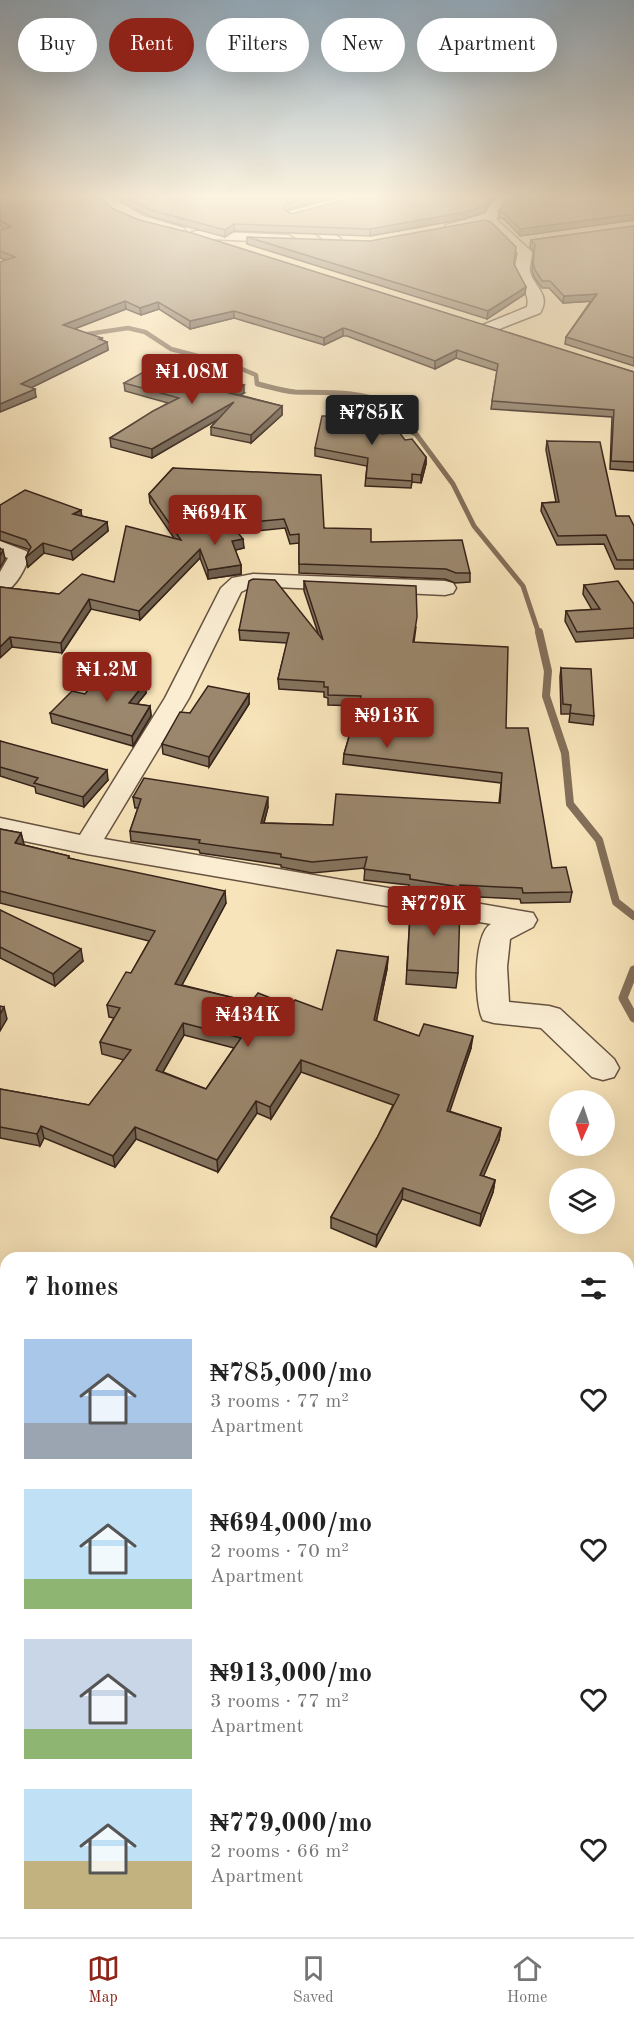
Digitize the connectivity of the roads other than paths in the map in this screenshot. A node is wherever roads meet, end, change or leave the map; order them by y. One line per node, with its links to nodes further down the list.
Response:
1 (531, 286): 2 (street)
2 (512, 335)
3 (0, 547): 4 (street)
4 (0, 587)
5 (446, 588): 7 (street)
6 (0, 827): 7 (street)
7 (87, 845): 8 (street)
8 (603, 1068)

